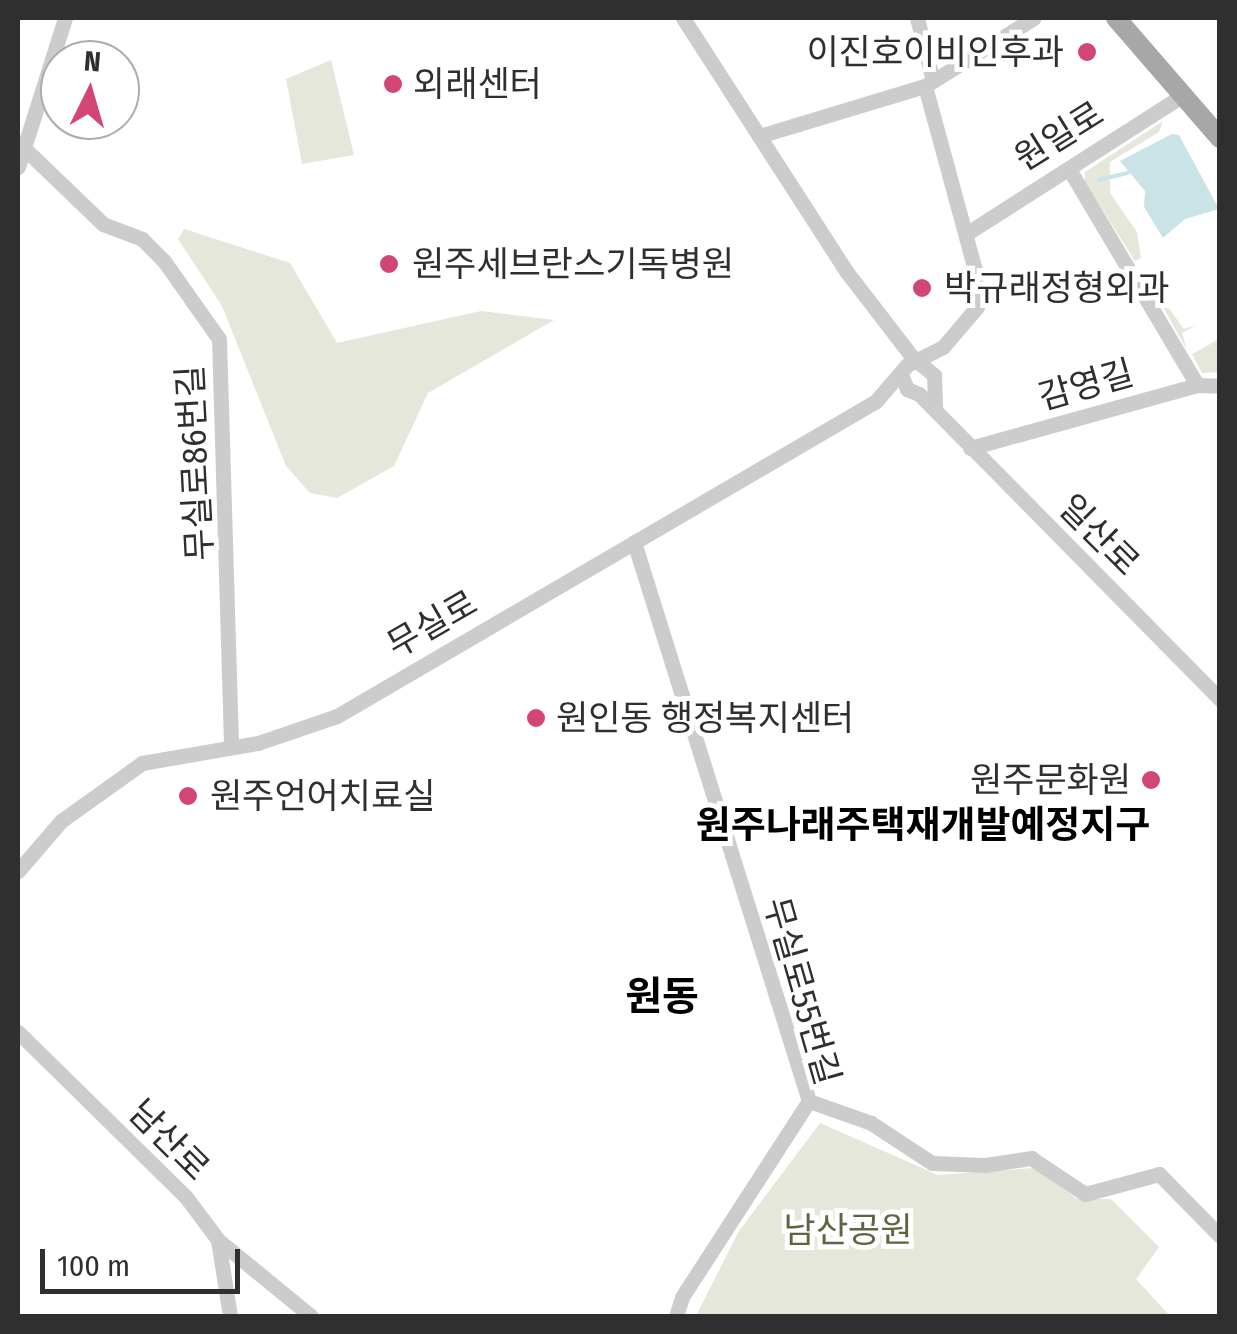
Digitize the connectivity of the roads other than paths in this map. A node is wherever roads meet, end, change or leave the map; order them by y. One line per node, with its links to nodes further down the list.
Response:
1 (66, 18): 10 (street)
2 (683, 18): 8 (street)
3 (917, 18): 6 (street)
4 (1034, 18): 6 (street)
5 (1116, 18): 7 (main road)
6 (929, 84): 8 (street); 13 (street)
7 (1183, 95): 9 (main road); 12 (street, 원일로)
8 (759, 136): 15 (street)
9 (1220, 138)
10 (24, 148): 11 (street); 23 (street, 무실로86번길)
11 (18, 166)
12 (1069, 168): 13 (street, 원일로); 16 (street)
13 (969, 232): 14 (street)
14 (943, 348): 15 (street); 18 (street)
15 (910, 367): 18 (street); 18 (street); 19 (street)
16 (1197, 385): 17 (street, 감영길); 20 (street, 감영길)
17 (1220, 386)
18 (925, 388): 19 (street); 20 (street, 일산로)
19 (876, 401): 21 (street, 무실로)
20 (970, 448): 22 (street, 일산로)
21 (634, 542): 23 (street, 무실로); 26 (street, 무실로55번길)
22 (1220, 699)
23 (232, 744): 24 (street, 무실로)
24 (18, 871)
25 (18, 1032): 28 (street, 남산로)
26 (809, 1101): 27 (street); 31 (street, 무실로55번길)
27 (1220, 1236)
28 (218, 1240): 29 (street, 남산로); 30 (street)
29 (230, 1316)
30 (312, 1316)
31 (676, 1316)

